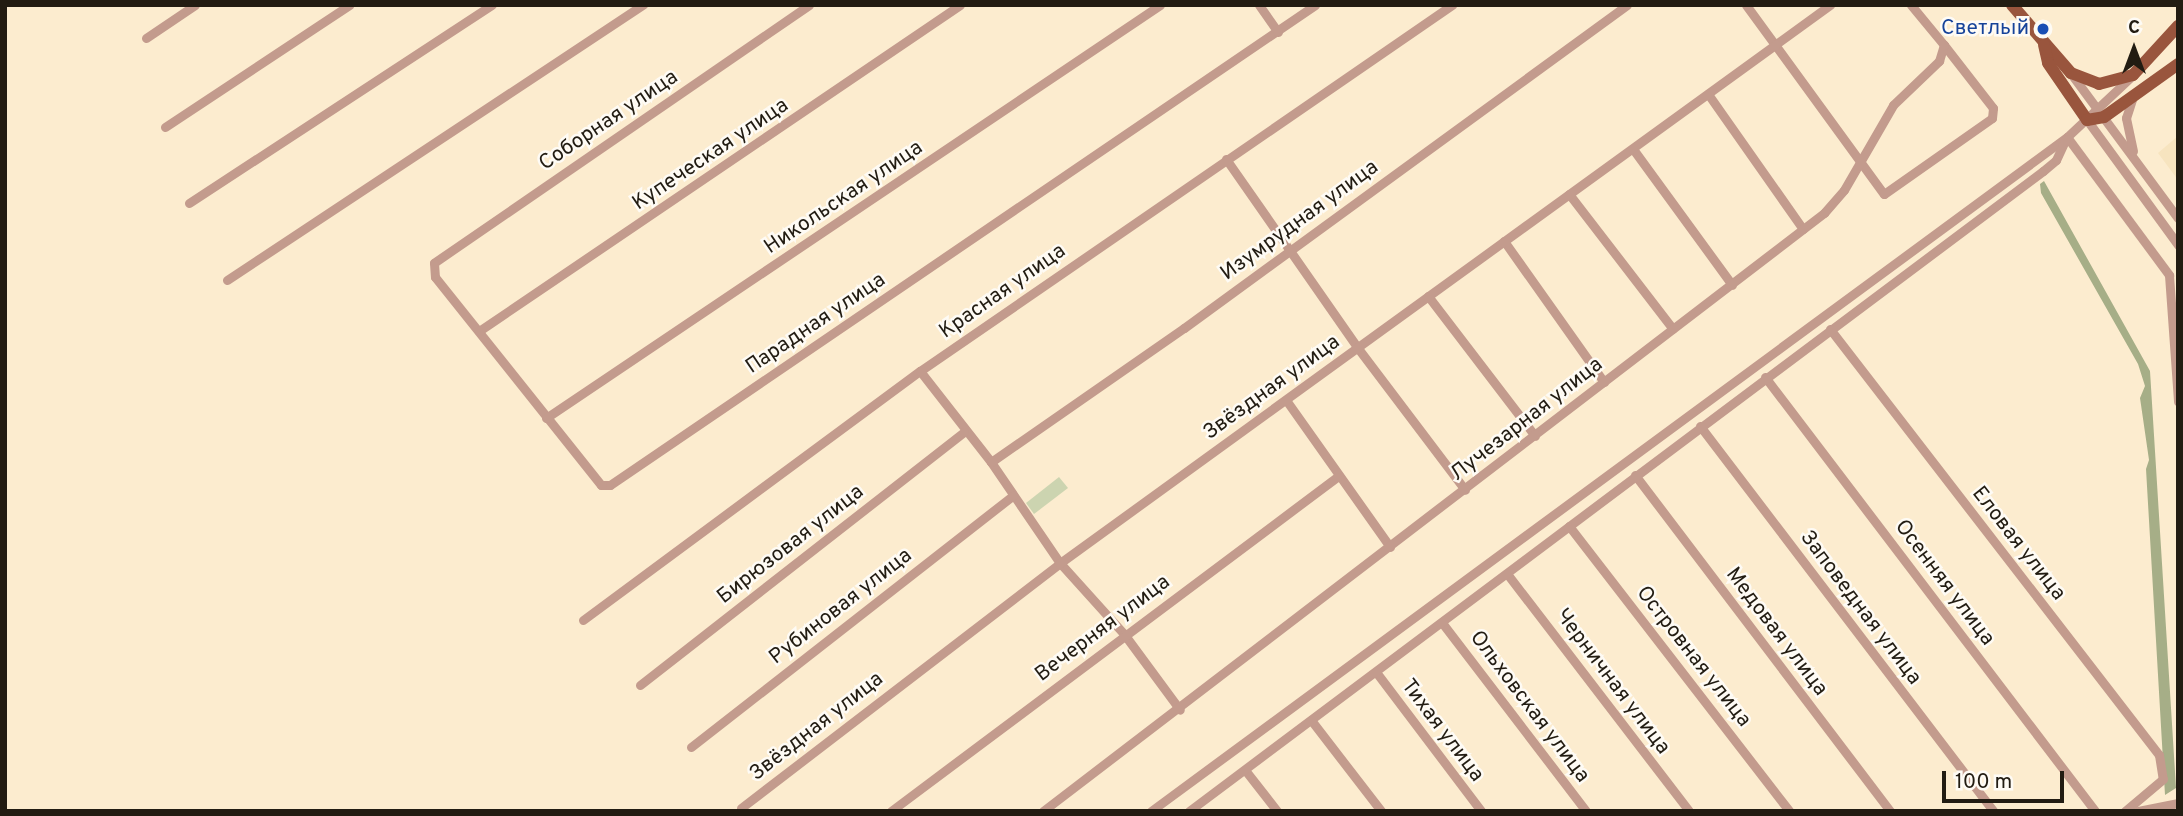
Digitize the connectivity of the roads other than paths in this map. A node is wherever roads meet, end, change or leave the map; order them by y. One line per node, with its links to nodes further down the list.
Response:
1 (195, 5): 18 (street)
2 (349, 5): 30 (street)
3 (492, 5): 37 (street)
4 (643, 5): 45 (street)
5 (808, 5): 43 (street, Соборная улица)
6 (960, 5): 51 (street, Купеческая улица)
7 (1160, 5): 58 (street, Никольская улица)
8 (1259, 5): 17 (street)
9 (1315, 5): 17 (street, Парадная улица)
10 (1452, 5): 33 (street, Красная улица)
11 (1627, 5): 42 (street, Изумрудная улица)
12 (1746, 5): 19 (street)
13 (1830, 5): 19 (street, Звёздная улица)
14 (1911, 5): 20 (street)
15 (2012, 5): 21 (main road)
16 (2178, 26): 24 (main road)
17 (1278, 32): 58 (street, Парадная улица)
18 (146, 38)
19 (1774, 45): 25 (street, Звёздная улица); 35 (street)
20 (1944, 45): 35 (street, Лучезарная улица); 35 (street)
21 (2044, 45): 23 (main road); 29 (main road)
22 (2178, 64): 26 (main road)
23 (2071, 73): 24 (main road); 27 (street)
24 (2133, 75): 27 (street)
25 (1708, 94): 32 (street, Звёздная улица); 39 (street)
26 (2134, 97): 28 (main road); 34 (street)
27 (2095, 106): 28 (street); 29 (street)
28 (2104, 117): 29 (main road); 34 (street)
29 (2087, 120): 31 (street); 41 (street)
30 (165, 127)
31 (2067, 137): 44 (street); 49 (street); 84 (street)
32 (1633, 149): 36 (street, Звёздная улица); 46 (street)
33 (1226, 159): 42 (street); 53 (street, Красная улица)
34 (2136, 159): 38 (street)
35 (1860, 162): 39 (street, Лучезарная улица)
36 (1569, 194): 40 (street, Звёздная улица); 48 (street)
37 (189, 203)
38 (2178, 218)
39 (1803, 229): 46 (street, Лучезарная улица)
40 (1504, 241): 47 (street, Звёздная улица); 55 (street)
41 (2178, 245)
42 (1290, 251): 52 (street); 62 (street, Изумрудная улица)
43 (433, 267): 51 (street, Парадная улица)
44 (2174, 272): 50 (street)
45 (228, 280)
46 (1732, 285): 48 (street, Лучезарная улица)
47 (1428, 296): 52 (street, Звёздная улица); 61 (street)
48 (1673, 329): 55 (street, Лучезарная улица)
49 (1830, 330): 54 (street); 95 (street, Еловая улица)
50 (2176, 330): 57 (street)
51 (480, 331): 58 (street, Парадная улица)
52 (1357, 348): 56 (street, Звёздная улица); 65 (street)
53 (920, 370): 60 (street); 71 (street, Красная улица)
54 (1765, 377): 59 (street); 94 (street, Осенняя улица)
55 (1605, 382): 61 (street, Лучезарная улица)
56 (1286, 400): 64 (street); 69 (street, Звёздная улица)
57 (2178, 402)
58 (546, 418)
59 (1700, 426): 63 (street); 93 (street, Заповедная улица)
60 (964, 432): 62 (street); 75 (street, Бирюзовая улица)
61 (1535, 436): 65 (street, Лучезарная улица)
62 (991, 462): 66 (street)
63 (1635, 475): 67 (street); 92 (street, Медовая улица)
64 (1337, 477): 68 (street); 73 (street, Вечерняя улица)
65 (1465, 490): 68 (street, Лучезарная улица)
66 (1013, 495): 69 (street); 78 (street, Рубиновая улица)
67 (1569, 526): 70 (street); 91 (street, Островная улица)
68 (1390, 547): 76 (street, Лучезарная улица)
69 (1059, 563): 73 (street); 81 (street, Звёздная улица)
70 (1508, 575): 72 (street); 90 (street, Черничная улица)
71 (583, 620)
72 (1443, 624): 74 (street); 89 (street, Ольховская улица)
73 (1124, 634): 76 (street); 82 (street, Вечерняя улица)
74 (1376, 672): 77 (street); 88 (street, Тихая улица)
75 (640, 685)
76 (1180, 710): 83 (street, Лучезарная улица)
77 (1311, 720): 79 (street); 87 (street)
78 (691, 747)
79 (1245, 769): 85 (street); 86 (street)
80 (2178, 803): 96 (street)
81 (741, 808)
82 (891, 811)
83 (1043, 811)
84 (1151, 811)
85 (1189, 811)
86 (1277, 811)
87 (1381, 811)
88 (1481, 811)
89 (1587, 811)
90 (1689, 811)
91 (1788, 811)
92 (1889, 811)
93 (1993, 811)
94 (2095, 811)
95 (2125, 811)
96 (2138, 811)

